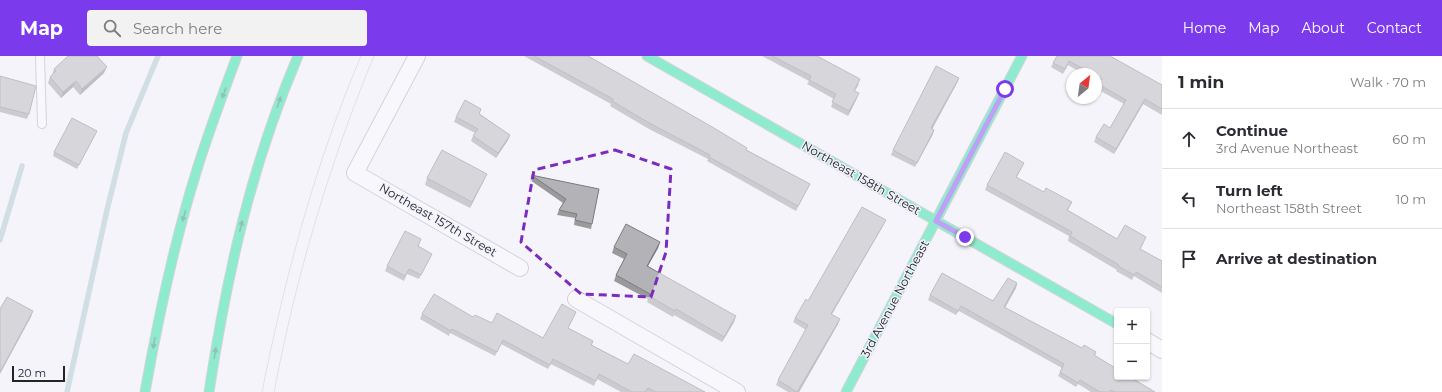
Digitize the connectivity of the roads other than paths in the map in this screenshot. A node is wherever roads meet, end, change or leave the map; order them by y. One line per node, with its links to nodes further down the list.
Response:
1 (40, 56): 7 (lane)
2 (237, 56): 14 (main road, one-way to 14)
3 (298, 56): 15 (main road, one-way to 3)
4 (417, 56): 9 (street, Northeast 157th Street)
5 (647, 56): 8 (main road, Northeast 158th Street)
6 (1022, 56): 8 (main road, 3rd Avenue Northeast)
7 (42, 124)
8 (936, 221): 11 (main road, Northeast 158th Street); 17 (main road, 3rd Avenue Northeast)
9 (520, 268)
10 (576, 299): 16 (street)
11 (1114, 322)
12 (1150, 343): 13 (street)
13 (1162, 350)
14 (145, 392)
15 (209, 392)
16 (737, 392)
17 (846, 392)

